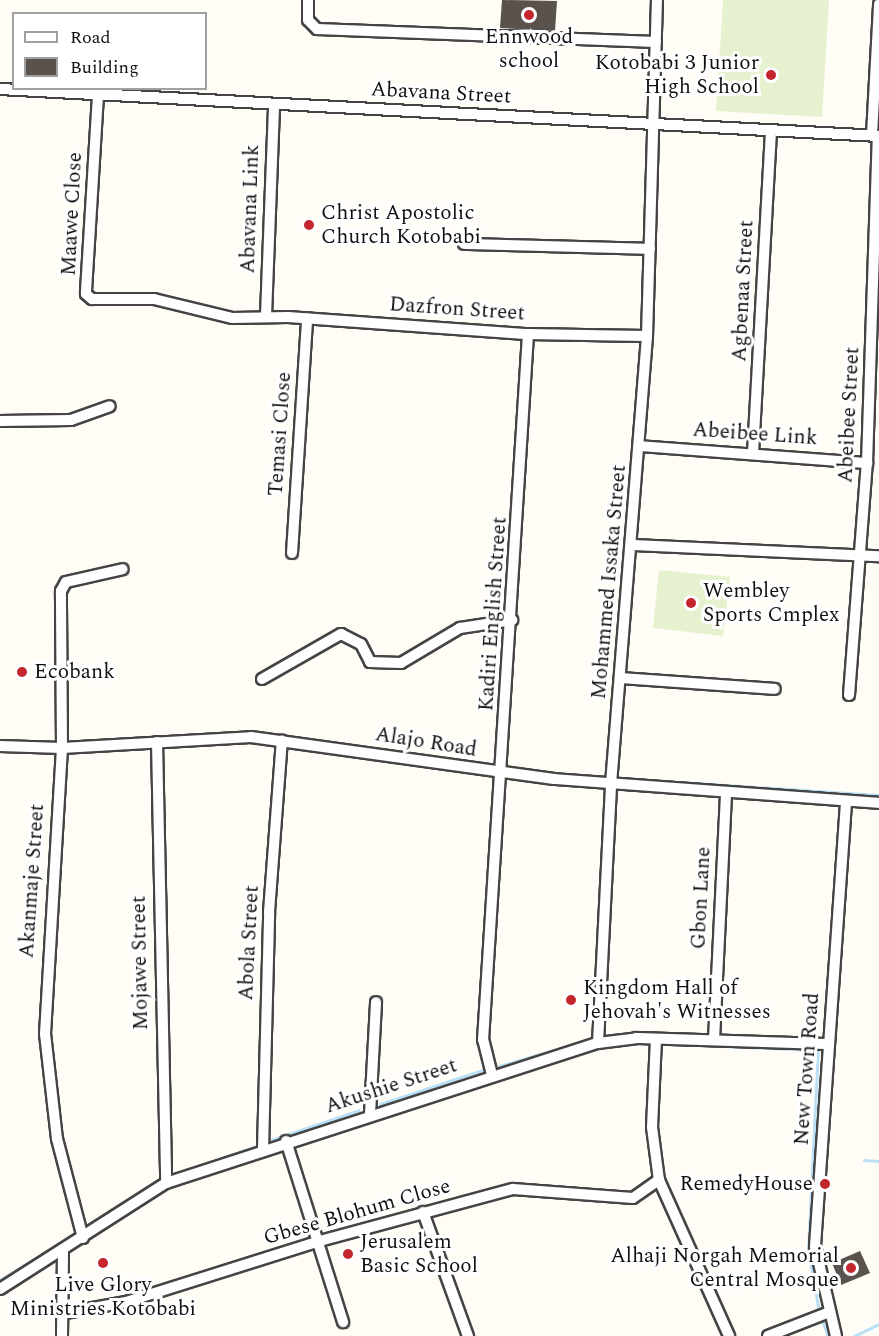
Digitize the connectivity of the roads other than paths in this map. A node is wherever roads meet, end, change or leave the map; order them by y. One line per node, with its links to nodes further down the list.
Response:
1 (308, 0): 4 (street)
2 (657, 0): 4 (street, Mohammed Issaka Street)
3 (879, 4): 10 (street, Abeibee Street)
4 (656, 42): 8 (street, Mohammed Issaka Street)
5 (16, 90): 6 (street, Abavana Street)
6 (98, 95): 7 (street, Abavana Street); 13 (street, Maawe Close)
7 (274, 104): 8 (street, Abavana Street); 13 (street, Abavana Link)
8 (652, 123): 9 (street, Abavana Street); 12 (street, Mohammed Issaka Street)
9 (771, 131): 10 (street, Abavana Street); 20 (street, Agbenaa Street)
10 (876, 136): 21 (street, Abeibee Street)
11 (464, 244): 12 (street)
12 (650, 249): 16 (street, Mohammed Issaka Street)
13 (266, 316): 14 (street, Dazfron Street)
14 (307, 318): 15 (street, Dazfron Street); 23 (street, Temasi Close)
15 (528, 334): 16 (street, Dazfron Street); 27 (street, Kadiri English Street)
16 (646, 336): 19 (street, Mohammed Issaka Street)
17 (110, 406): 18 (street)
18 (0, 421)
19 (639, 446): 20 (street, Abeibee Link); 22 (street, Mohammed Issaka Street)
20 (753, 453): 21 (street, Abeibee Link)
21 (867, 463): 24 (street, Abeibee Street)
22 (633, 545): 24 (street); 28 (street, Mohammed Issaka Street)
23 (292, 553)
24 (859, 555): 25 (street); 31 (street, Abeibee Street)
25 (879, 556)
26 (123, 569): 35 (street, Akanmaje Street)
27 (512, 620): 29 (street); 36 (street, Kadiri English Street)
28 (622, 678): 30 (street); 37 (street, Mohammed Issaka Street)
29 (262, 679)
30 (775, 688)
31 (849, 695)
32 (282, 740): 33 (street, Alajo Road); 36 (street, Alajo Road); 49 (street, Abola Street)
33 (157, 742): 35 (street, Alajo Road); 51 (street, Mojawe Street)
34 (0, 746): 35 (street, Alajo Road)
35 (62, 748): 53 (street, Akanmaje Street)
36 (503, 773): 37 (street, Alajo Road); 46 (street, Kadiri English Street)
37 (611, 784): 38 (street, Alajo Road); 44 (street, Mohammed Issaka Street)
38 (726, 793): 39 (street, Alajo Road); 43 (street, Gbon Lane)
39 (846, 802): 40 (street, Alajo Road); 45 (street, New Town Road)
40 (879, 803)
41 (376, 1002): 47 (street)
42 (656, 1039): 43 (street, Akushie Street); 44 (street, Akushie Street); 50 (street)
43 (714, 1040): 45 (street, Akushie Street)
44 (598, 1043): 46 (street, Akushie Street)
45 (828, 1044): 58 (street, New Town Road)
46 (492, 1075): 47 (street, Akushie Street)
47 (369, 1114): 48 (street, Akushie Street)
48 (286, 1141): 49 (street, Akushie Street); 54 (street)
49 (263, 1149): 51 (street, Akushie Street)
50 (659, 1180): 52 (street, Gbese Blohum Close); 62 (street)
51 (166, 1183): 53 (street, Akushie Street)
52 (423, 1212): 54 (street, Gbese Blohum Close); 61 (street)
53 (83, 1239): 55 (street, Akushie Street)
54 (316, 1242): 57 (street, Gbese Blohum Close); 59 (street)
55 (63, 1252): 56 (street, Akushie Street); 57 (street)
56 (0, 1289)
57 (65, 1313): 60 (street)
58 (827, 1313): 63 (street); 64 (street, New Town Road)
59 (343, 1322)
60 (63, 1336)
61 (468, 1336)
62 (729, 1336)
63 (768, 1336)
64 (836, 1336)

